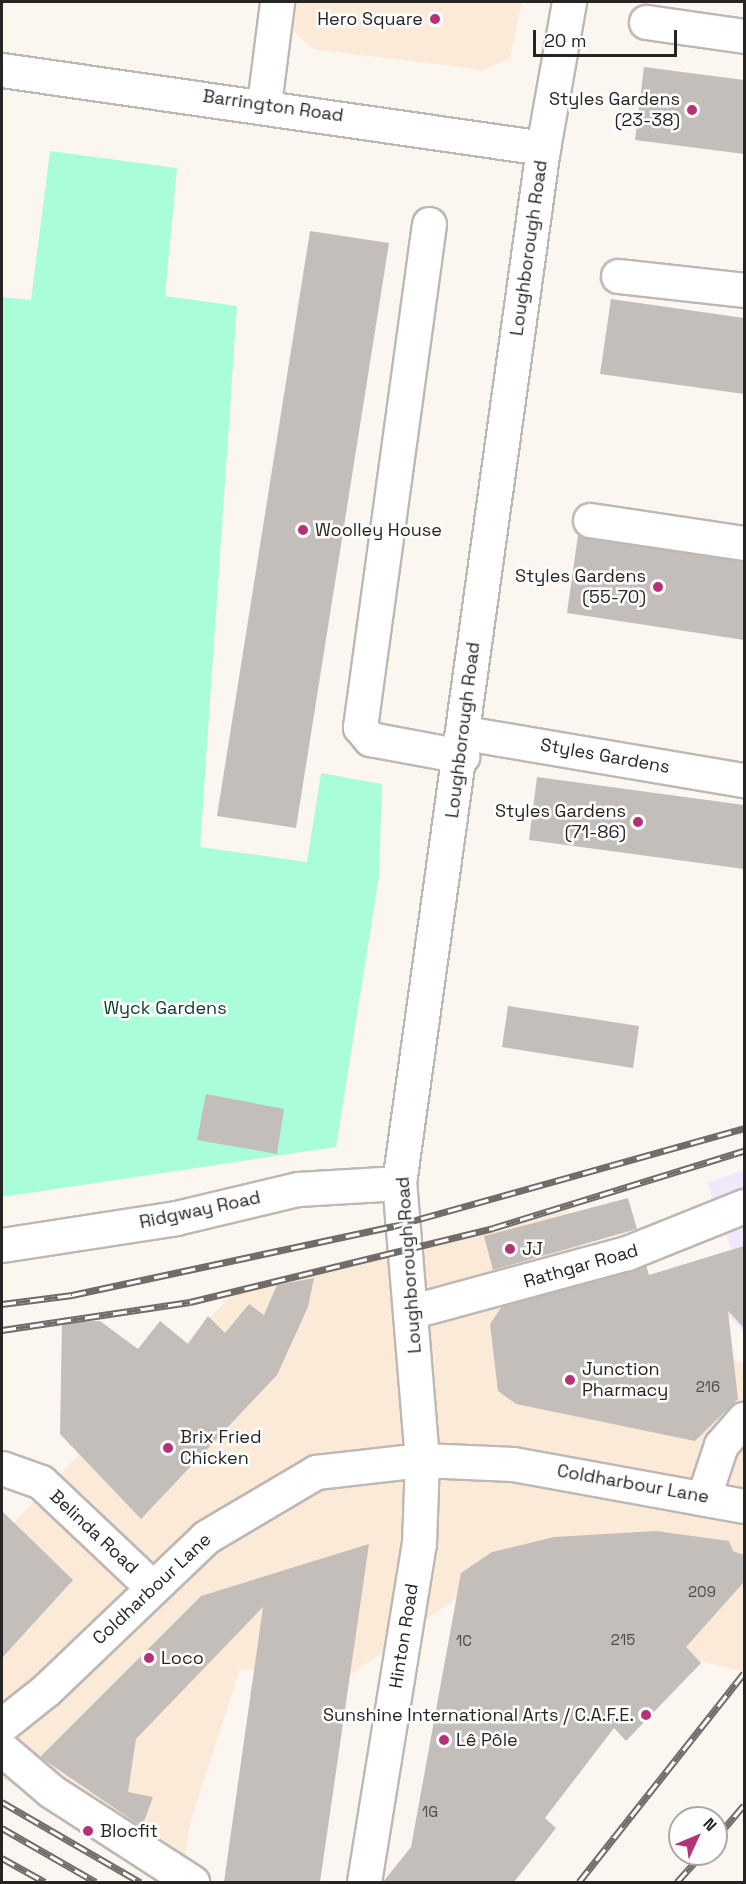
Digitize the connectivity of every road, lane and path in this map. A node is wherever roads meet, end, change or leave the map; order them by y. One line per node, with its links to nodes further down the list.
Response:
1 (277, 2): 6 (street)
2 (569, 2): 7 (street, Loughborough Road)
3 (646, 22): 4 (street)
4 (744, 36)
5 (2, 70): 6 (street, Barrington Road)
6 (264, 104): 7 (street, Barrington Road)
7 (543, 148): 13 (street, Loughborough Road)
8 (429, 224): 13 (street, Styles Gardens)
9 (618, 276): 10 (street)
10 (744, 290)
11 (590, 520): 12 (street)
12 (744, 543)
13 (464, 745): 14 (street, Styles Gardens); 15 (street, Loughborough Road)
14 (744, 780)
15 (399, 1183): 17 (street, Ridgway Road); 18 (street, Loughborough Road)
16 (744, 1206): 18 (street, Rathgar Road)
17 (2, 1245)
18 (413, 1311): 20 (street, Loughborough Road)
19 (744, 1419): 22 (street)
20 (422, 1460): 22 (street, Coldharbour Lane); 24 (street, Coldharbour Lane); 28 (street, Hinton Road)
21 (2, 1468): 24 (street, Belinda Road)
22 (704, 1496): 23 (street, Coldharbour Lane)
23 (744, 1506)
24 (151, 1586): 25 (street, Coldharbour Lane)
25 (2, 1725)
26 (2, 1749): 27 (street)
27 (192, 1882)
28 (364, 1882)

